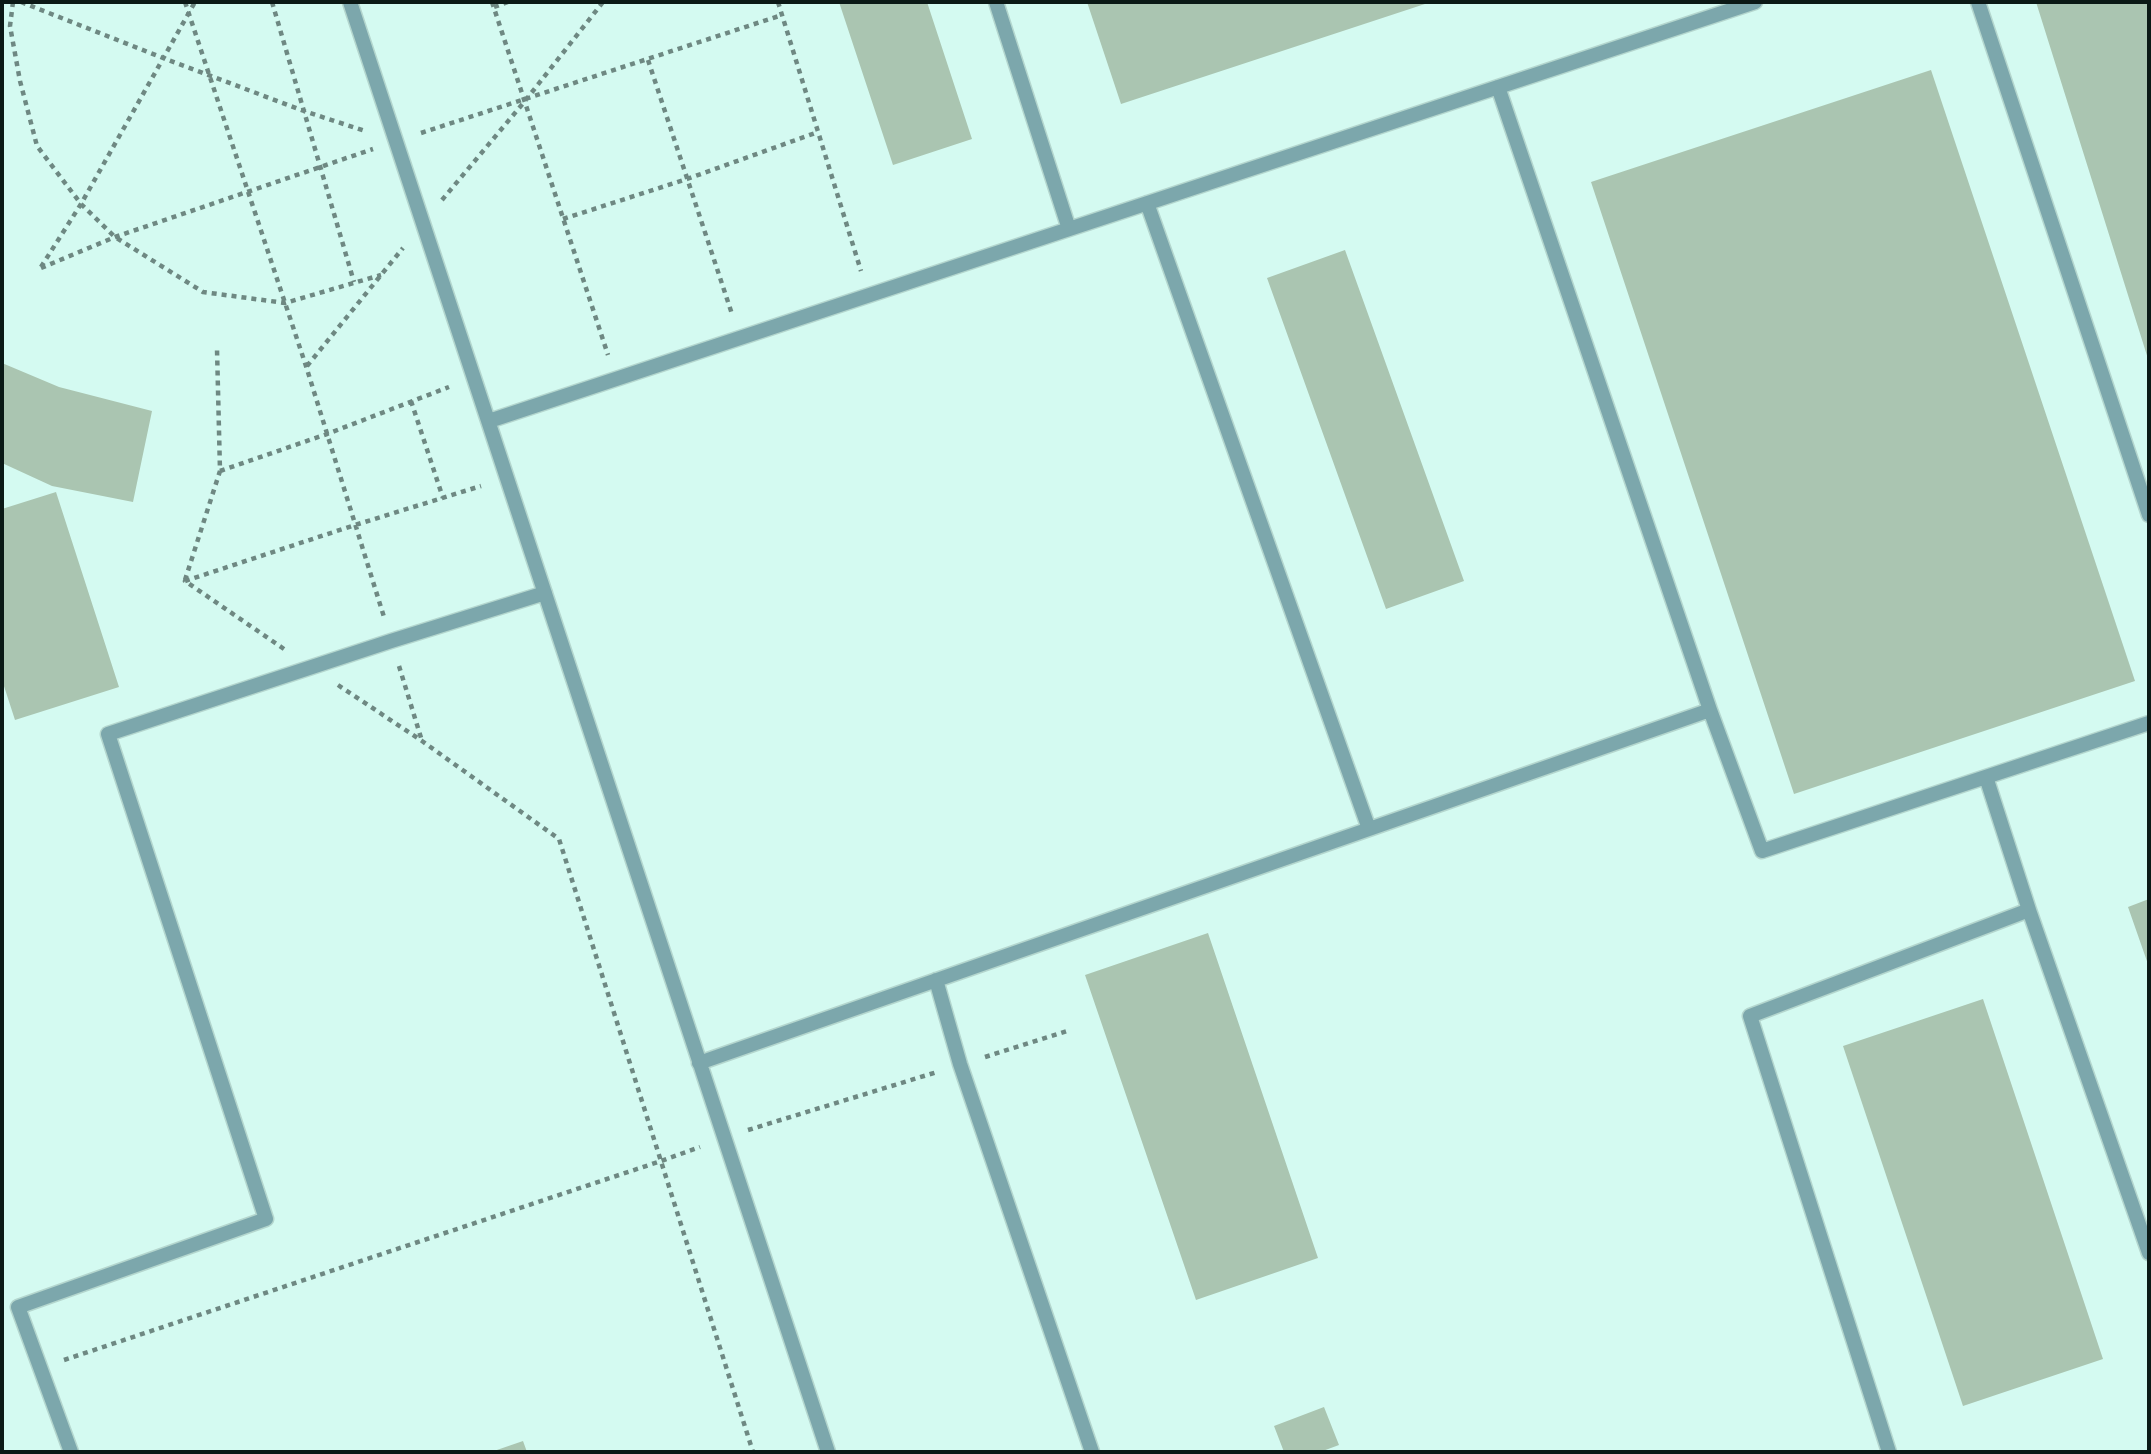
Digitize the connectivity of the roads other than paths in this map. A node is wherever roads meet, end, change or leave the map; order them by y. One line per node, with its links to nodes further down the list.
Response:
1 (350, 2): 8 (lane)
2 (996, 2): 7 (lane)
3 (1755, 2): 5 (lane)
4 (1978, 2): 9 (lane)
5 (1498, 87): 6 (lane); 12 (lane)
6 (1147, 203): 7 (lane); 15 (lane)
7 (1069, 229): 8 (lane)
8 (489, 422): 11 (lane)
9 (2145, 489): 10 (lane)
10 (2149, 515)
11 (545, 593): 18 (lane); 20 (lane)
12 (1710, 710): 14 (lane); 15 (lane)
13 (2149, 723): 14 (lane)
14 (1986, 777): 16 (lane)
15 (1370, 828): 17 (lane)
16 (2029, 910): 19 (lane); 23 (lane)
17 (936, 980): 18 (lane); 22 (lane)
18 (699, 1063): 21 (lane)
19 (2149, 1253)
20 (71, 1452)
21 (828, 1452)
22 (1092, 1452)
23 (1889, 1452)

